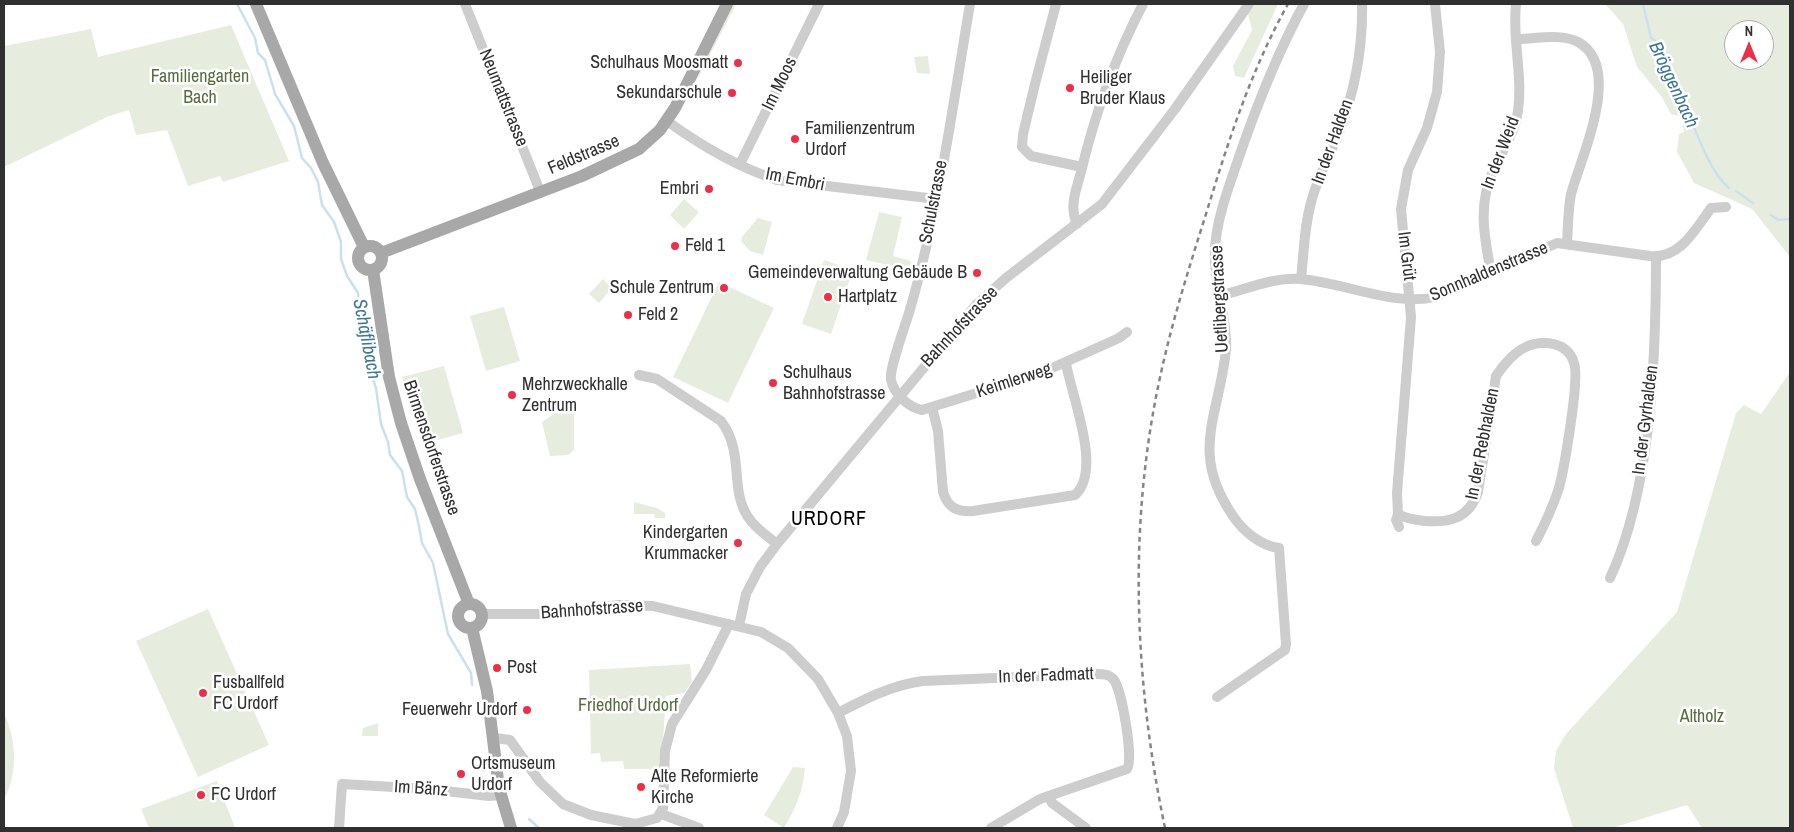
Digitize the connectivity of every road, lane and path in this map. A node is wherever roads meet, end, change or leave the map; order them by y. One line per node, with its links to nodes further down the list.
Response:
1 (256, 4): 22 (main road)
2 (465, 4): 17 (street, Neumattstrasse)
3 (727, 4): 14 (main road, Feldstrasse)
4 (819, 4): 15 (street, Im Moos)
5 (970, 4): 18 (street, Schulstrasse)
6 (1056, 4): 16 (street)
7 (1143, 4): 16 (street)
8 (1249, 4): 20 (street, Bahnhofstrasse)
9 (1304, 4): 28 (street, Uetlibergstrasse)
10 (1362, 4): 27 (street, In der Halden)
11 (1435, 4): 29 (street, Im Grüt)
12 (1516, 4): 13 (street, In der Weid)
13 (1518, 40): 21 (street); 26 (street, In der Weid)
14 (667, 121): 15 (street, Im Embri); 17 (main road, Feldstrasse)
15 (740, 164): 18 (street, Im Embri)
16 (1082, 167): 20 (street)
17 (540, 191): 23 (main road, Feldstrasse)
18 (936, 199): 33 (street, Schulstrasse)
19 (1726, 207): 24 (street, Sonnhaldenstrasse)
20 (1077, 224): 33 (street, Bahnhofstrasse)
21 (1567, 243): 24 (street, Sonnhaldenstrasse); 26 (street, Sonnhaldenstrasse)
22 (364, 247): 23 (main road); 25 (main road)
23 (381, 253): 25 (main road)
24 (1656, 256): 39 (street, In der Gyrhalden)
25 (373, 270): 40 (main road, Birmensdorferstrasse)
26 (1491, 272): 29 (street, Sonnhaldenstrasse)
27 (1301, 279): 28 (street, Sonnhaldenstrasse); 29 (street, Sonnhaldenstrasse)
28 (1218, 296): 44 (street, Uetlibergstrasse)
29 (1411, 300): 35 (street, Im Grüt)
30 (1127, 332): 31 (street, Keimlerweg)
31 (1066, 364): 34 (street, Keimlerweg); 34 (street)
32 (639, 375): 38 (street)
33 (900, 396): 34 (street, Keimlerweg); 38 (street, Bahnhofstrasse)
34 (932, 407)
35 (1398, 514): 36 (street, Im Grüt); 37 (street, In der Rebhalden)
36 (1399, 527)
37 (1536, 541)
38 (777, 544): 42 (street, Bahnhofstrasse)
39 (1610, 578)
40 (469, 604): 41 (main road); 43 (main road)
41 (483, 614): 42 (street, Bahnhofstrasse); 43 (main road)
42 (734, 625): 45 (street); 49 (street)
43 (472, 628): 46 (main road)
44 (1217, 697)
45 (838, 713): 48 (street, In der Fadmatt); 54 (street)
46 (495, 738): 47 (main road); 50 (street)
47 (500, 795): 51 (street, Im Bänz); 52 (main road)
48 (1048, 796): 55 (street, In der Fadmatt); 56 (street)
49 (661, 814): 50 (street); 53 (street)
50 (635, 826)
51 (339, 828)
52 (511, 828)
53 (699, 828)
54 (837, 828)
55 (990, 828)
56 (1086, 828)

